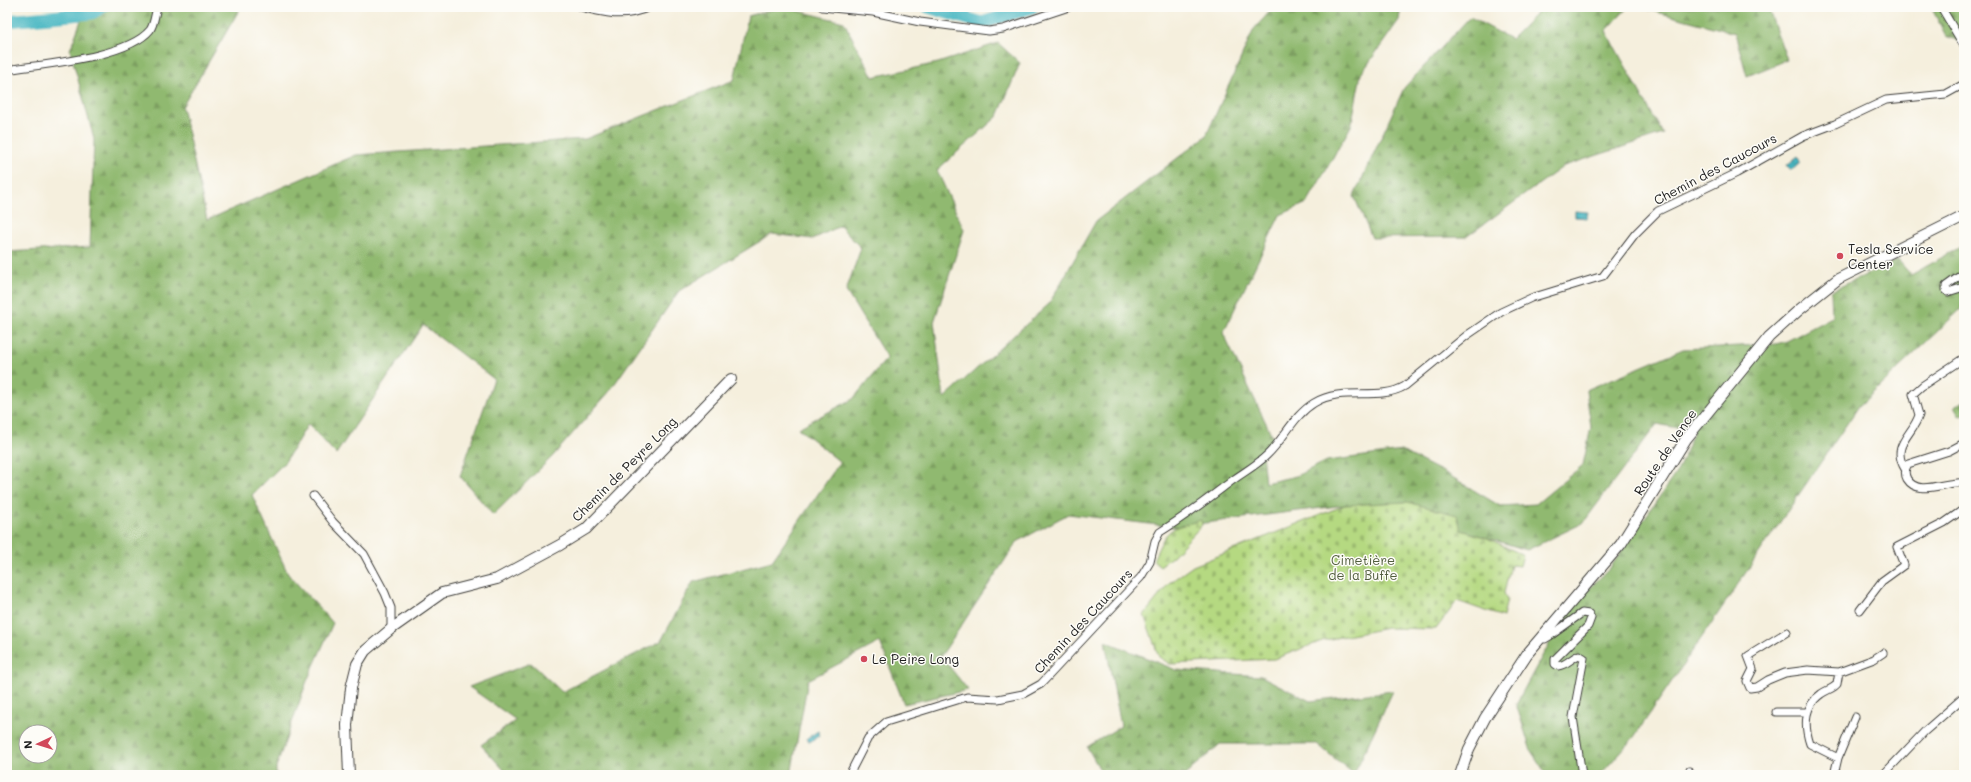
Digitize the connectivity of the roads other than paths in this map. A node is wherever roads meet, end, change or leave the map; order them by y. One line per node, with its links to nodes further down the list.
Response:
1 (156, 7): 8 (street)
2 (581, 7): 3 (street)
3 (650, 7)
4 (822, 7): 5 (street)
5 (1069, 7)
6 (1940, 7): 7 (street)
7 (1964, 46)
8 (7, 70)
9 (1964, 84): 32 (street, Chemin des Caucours)
10 (1964, 216): 23 (main road, Route de Vence)
11 (1964, 274): 12 (street)
12 (1964, 287)
13 (1964, 360): 16 (street)
14 (731, 378): 21 (main road, Chemin de Peyre Long)
15 (1964, 443): 16 (street)
16 (1905, 469): 17 (street)
17 (1964, 483)
18 (313, 496): 21 (street)
19 (1964, 509): 20 (street)
20 (1860, 610)
21 (391, 629): 31 (main road, Chemin de Peyre Long)
22 (1787, 632): 25 (street)
23 (1541, 638): 33 (main road, Route de Vence); 34 (street)
24 (1883, 653): 25 (street)
25 (1838, 672): 28 (street)
26 (1964, 697): 36 (street)
27 (1776, 712): 28 (street)
28 (1806, 712): 30 (street)
29 (1855, 717): 30 (street)
30 (1838, 758): 35 (street)
31 (349, 775)
32 (849, 775)
33 (1460, 775)
34 (1582, 775)
35 (1834, 775)
36 (1883, 775)

